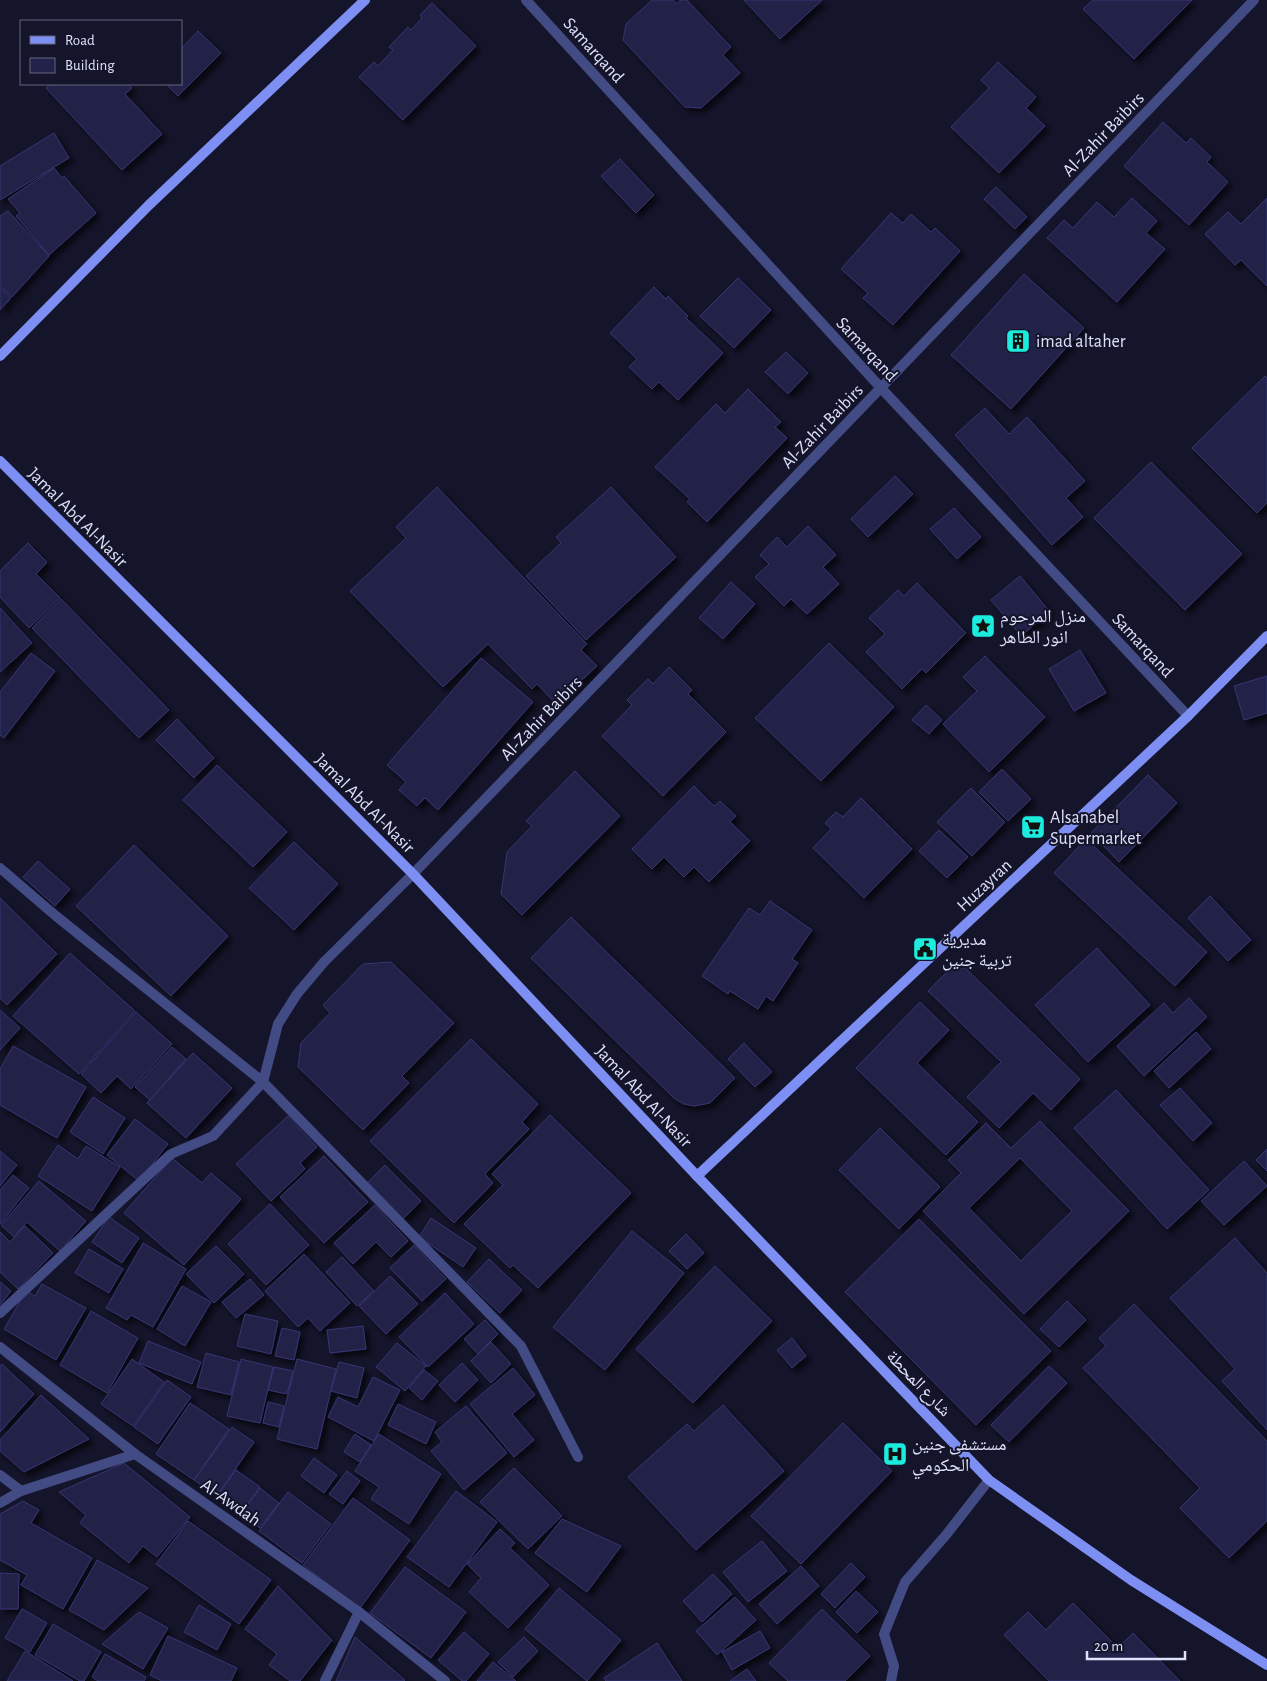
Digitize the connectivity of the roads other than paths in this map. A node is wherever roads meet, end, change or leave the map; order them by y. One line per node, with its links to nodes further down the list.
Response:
1 (365, 0): 4 (main road)
2 (526, 0): 5 (street, Samarqand)
3 (1254, 0): 5 (street, Al-Zahir Baibirs)
4 (0, 356)
5 (881, 388): 8 (street, Samarqand); 10 (street, Al-Zahir Baibirs)
6 (0, 461): 10 (main road, Jamal Abd Al-Nasir)
7 (1267, 636): 8 (main road, Huzayran)
8 (1188, 716): 12 (main road, Huzayran)
9 (0, 868): 11 (street)
10 (413, 874): 11 (street, Al-Zahir Baibirs); 12 (main road, Jamal Abd Al-Nasir)
11 (263, 1082): 13 (street); 16 (street)
12 (697, 1176): 18 (main road, شارع المحطة)
13 (0, 1312)
14 (0, 1347): 15 (street, Al-Awdah)
15 (135, 1454): 19 (street); 21 (street, Al-Awdah)
16 (578, 1456)
17 (0, 1475): 19 (street)
18 (989, 1480): 22 (main road, شارع المحطة); 25 (street)
19 (20, 1492): 20 (street)
20 (0, 1503)
21 (359, 1612): 23 (street); 24 (street, Al-Awdah)
22 (1267, 1665)
23 (325, 1681)
24 (445, 1681)
25 (891, 1681)

